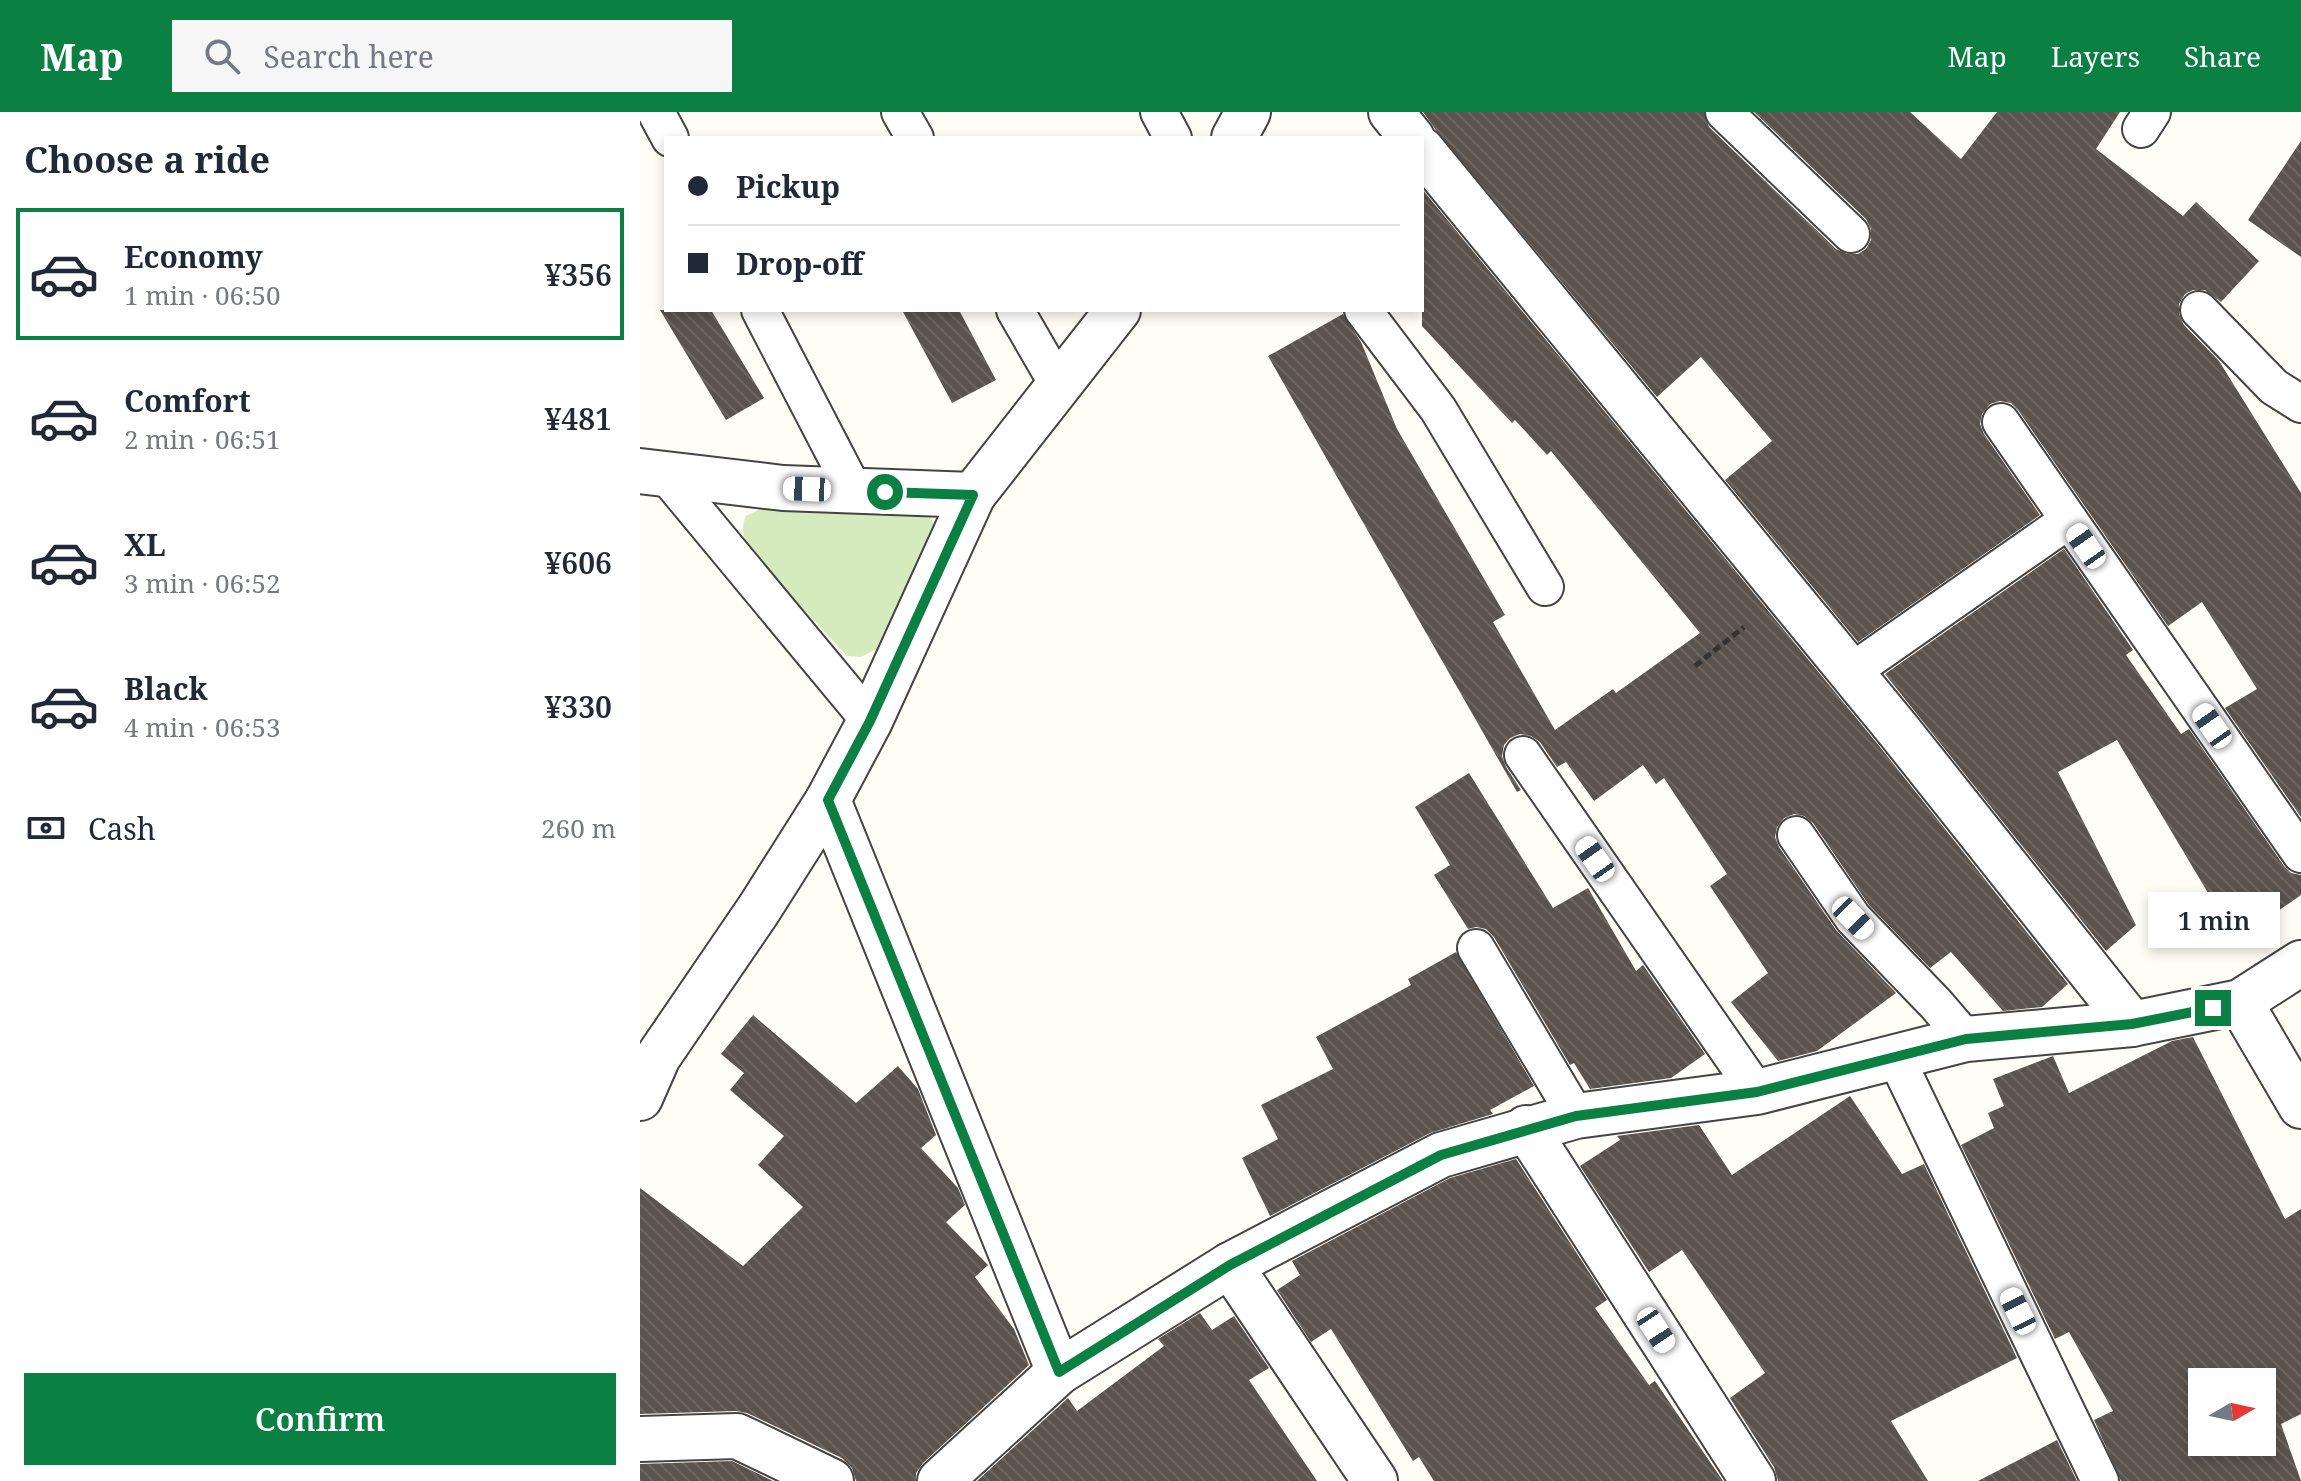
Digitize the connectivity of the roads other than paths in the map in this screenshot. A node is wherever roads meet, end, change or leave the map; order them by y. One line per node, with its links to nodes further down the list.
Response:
1 (656, 112): 7 (lane)
2 (900, 112): 8 (lane)
3 (1159, 112): 9 (lane)
4 (1248, 112): 10 (street)
5 (1391, 112): 11 (street)
6 (1724, 112): 13 (lane)
7 (669, 136)
8 (914, 136)
9 (1172, 136)
10 (1235, 136)
11 (1410, 136)
12 (1424, 152): 27 (street)
13 (1851, 234)
14 (2199, 310): 20 (lane)
15 (761, 312): 23 (lane)
16 (1016, 312): 19 (lane)
17 (1116, 312): 19 (street)
18 (1365, 312): 26 (lane)
19 (1059, 386): 24 (street)
20 (2301, 404)
21 (2001, 422): 25 (lane)
22 (653, 473): 23 (street); 28 (lane)
23 (854, 491): 24 (street)
24 (973, 495): 28 (street)
25 (2069, 520): 27 (lane); 32 (lane)
26 (1545, 587)
27 (1851, 672): 36 (street)
28 (870, 721): 30 (street)
29 (1523, 755): 40 (lane)
30 (828, 800): 39 (street); 46 (street)
31 (1796, 835): 37 (lane)
32 (2301, 854)
33 (1476, 948): 43 (lane)
34 (2301, 963): 35 (street)
35 (2240, 1002): 36 (street); 42 (street)
36 (2132, 1024): 37 (street)
37 (1966, 1039): 38 (street)
38 (1895, 1056): 40 (street); 52 (lane)
39 (649, 1067): 41 (street)
40 (1757, 1092): 43 (street)
41 (640, 1098)
42 (2301, 1106)
43 (1576, 1116): 44 (street)
44 (1526, 1128): 45 (street); 51 (street)
45 (1230, 1265): 46 (street); 48 (street)
46 (1059, 1372): 50 (street)
47 (640, 1439): 49 (street)
48 (1368, 1479)
49 (831, 1481)
50 (940, 1481)
51 (1753, 1481)
52 (2100, 1481)

